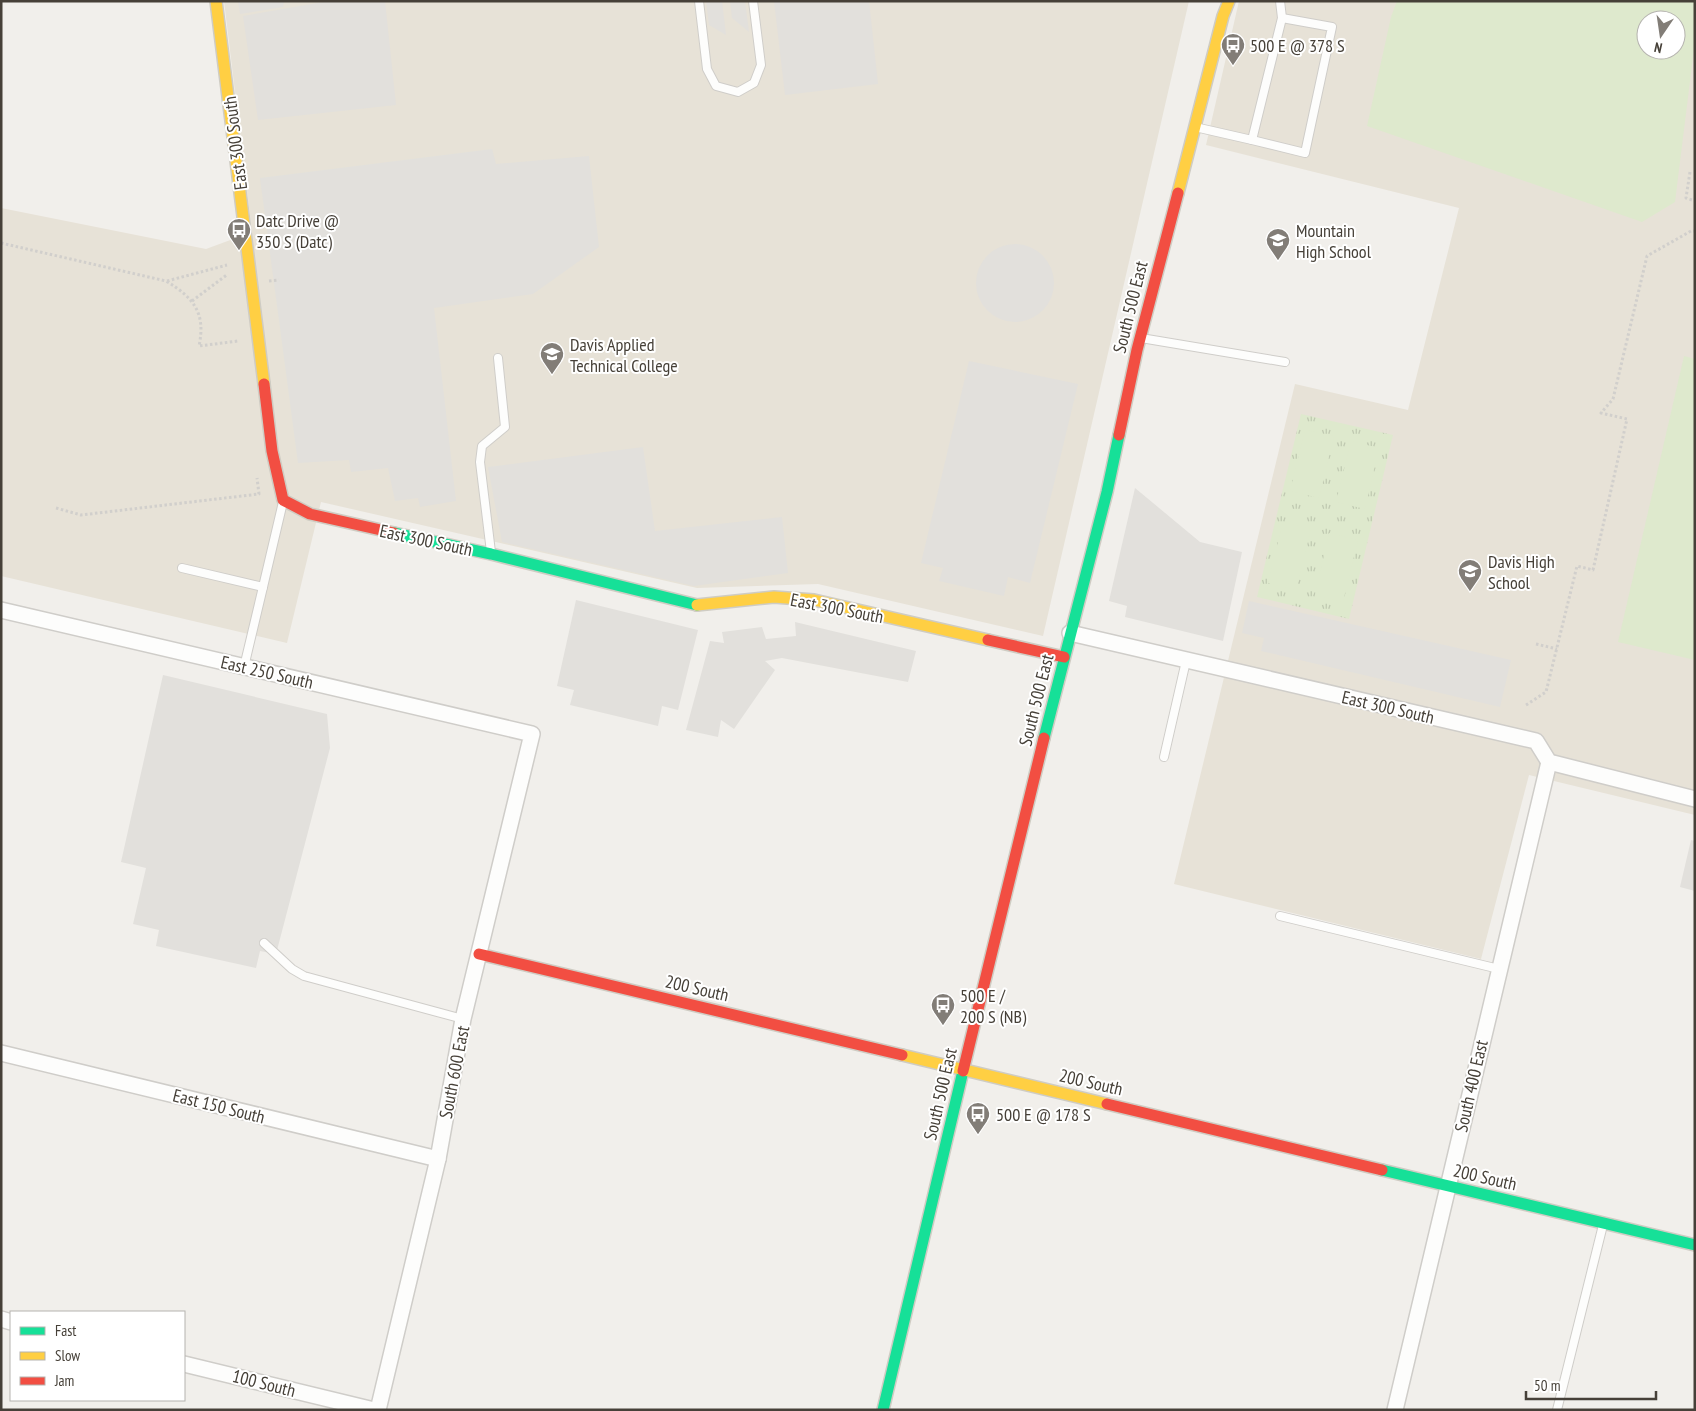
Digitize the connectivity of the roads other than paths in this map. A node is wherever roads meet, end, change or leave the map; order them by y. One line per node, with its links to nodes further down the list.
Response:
1 (216, 1): 12 (street, East 300 South)
2 (699, 1): 3 (lane)
3 (753, 1)
4 (1229, 1): 7 (street, South 500 East)
5 (1280, 1): 6 (lane)
6 (1282, 18): 8 (lane); 8 (lane)
7 (1194, 127): 8 (lane); 9 (street, South 500 East)
8 (1252, 140)
9 (1140, 338): 11 (lane); 17 (street, South 500 East)
10 (498, 358): 13 (lane)
11 (1285, 362)
12 (283, 500): 13 (street, East 300 South); 15 (lane)
13 (491, 554): 18 (street, East 300 South)
14 (182, 568): 15 (lane)
15 (263, 587): 20 (lane)
16 (1, 610): 20 (street, East 250 South)
17 (1070, 633): 18 (street, South 500 East); 19 (street, East 300 South)
18 (1064, 657): 31 (street, South 500 East)
19 (1186, 661): 22 (lane); 23 (street, East 300 South)
20 (244, 667): 21 (street, East 250 South)
21 (532, 734): 27 (street, South 600 East)
22 (1164, 757)
23 (1549, 762): 24 (street); 28 (street, South 400 East)
24 (1695, 799)
25 (1280, 916): 28 (lane)
26 (264, 943): 29 (lane)
27 (479, 954): 29 (street, South 600 East); 31 (street, 200 South)
28 (1499, 969): 33 (street, South 400 East)
29 (463, 1019): 32 (street, South 600 East)
30 (1, 1053): 32 (street, East 150 South)
31 (963, 1070): 33 (street, 200 South); 38 (street, South 500 East)
32 (438, 1159): 37 (street, South 600 East)
33 (1447, 1186): 34 (street, 200 South); 39 (street, South 400 East)
34 (1603, 1223): 35 (street, 200 South); 40 (lane)
35 (1695, 1245)
36 (185, 1364): 37 (street, 100 South)
37 (376, 1410)
38 (883, 1410)
39 (1395, 1410)
40 (1556, 1410)

